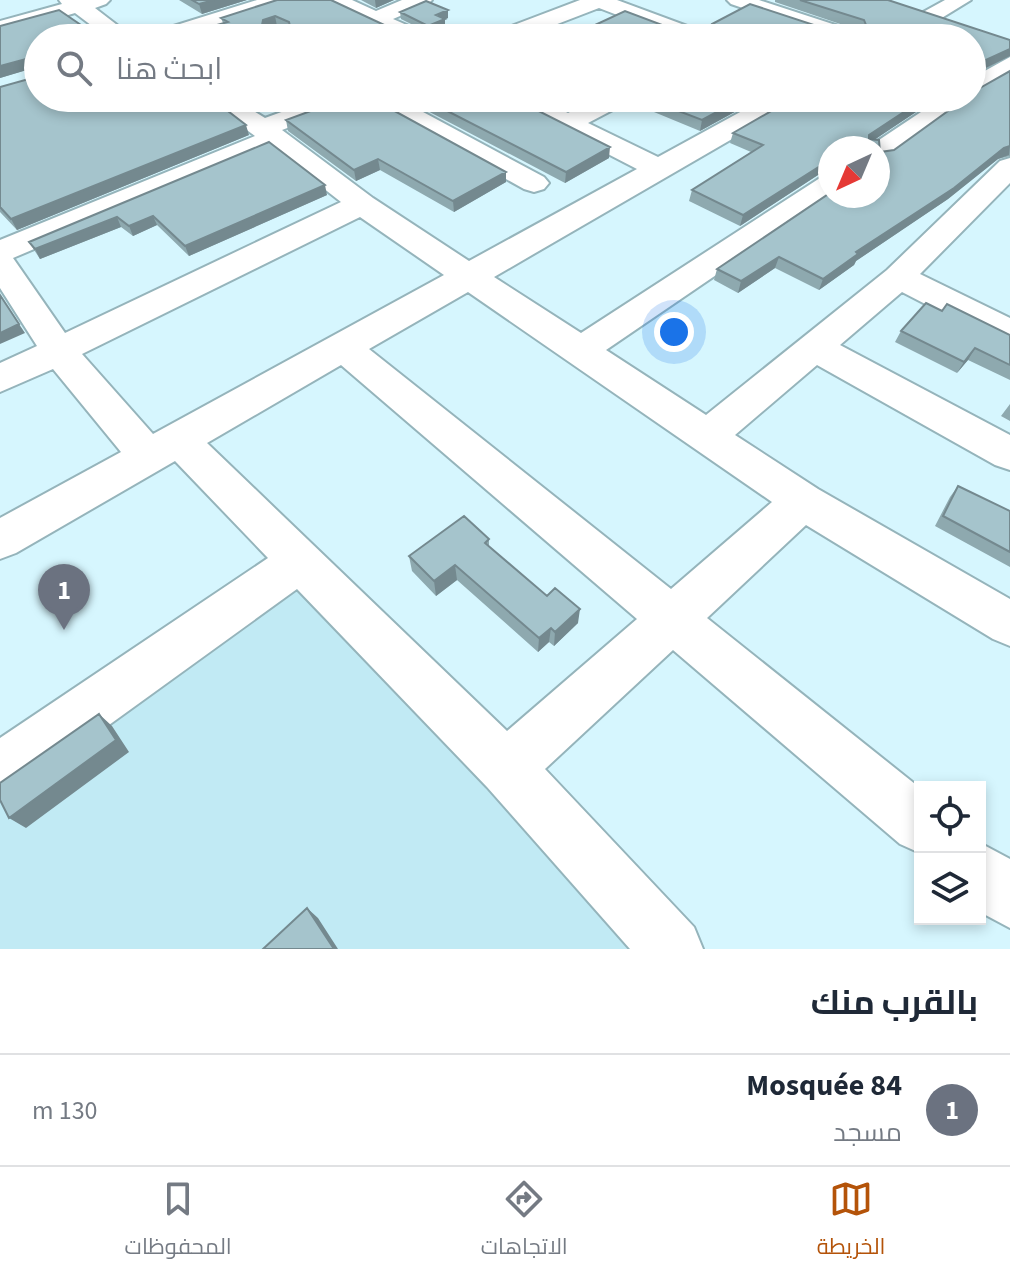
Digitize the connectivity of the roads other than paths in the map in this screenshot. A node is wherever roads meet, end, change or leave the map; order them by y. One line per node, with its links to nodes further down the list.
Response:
1 (279, 0): 12 (street)
2 (335, 0): 10 (street)
3 (421, 0): 10 (street)
4 (599, 0): 14 (street); 15 (street)
5 (738, 0): 16 (street)
6 (960, 0): 9 (street)
7 (83, 2): 11 (street); 19 (street)
8 (906, 8): 9 (street)
9 (931, 16): 17 (street); 18 (street)
10 (374, 19): 13 (street)
11 (107, 24)
12 (203, 24)
13 (385, 24)
14 (537, 24)
15 (662, 24)
16 (810, 24)
17 (917, 24)
18 (958, 24)
19 (0, 28)
20 (1010, 64): 21 (street)
21 (986, 80)
22 (238, 112): 30 (street)
23 (313, 112): 30 (street)
24 (404, 112): 34 (street)
25 (546, 112): 29 (street)
26 (590, 112): 29 (street)
27 (760, 112): 33 (street)
28 (938, 112): 31 (street)
29 (568, 123): 33 (street)
30 (269, 132): 36 (street); 37 (street)
31 (890, 144)
32 (1010, 167): 40 (street)
33 (660, 169): 39 (street)
34 (534, 183)
35 (818, 192): 44 (street)
36 (362, 204): 39 (street); 45 (street)
37 (0, 252)
38 (0, 263): 45 (street)
39 (469, 276): 42 (street); 44 (street)
40 (899, 277): 41 (street); 43 (street)
41 (1010, 333)
42 (343, 347): 48 (street); 53 (street)
43 (814, 347): 47 (street); 49 (street)
44 (580, 351): 47 (street)
45 (60, 352): 46 (street); 48 (street)
46 (0, 379)
47 (707, 436): 50 (street)
48 (163, 448): 51 (street); 52 (street)
49 (1010, 454)
50 (803, 501): 53 (street); 54 (street)
51 (0, 540)
52 (302, 560): 55 (street); 56 (street)
53 (671, 618): 55 (street); 57 (street)
54 (1010, 624)
55 (506, 768): 60 (street)
56 (0, 771)
57 (914, 819)
58 (986, 878): 59 (street)
59 (1010, 898)
60 (672, 949)

